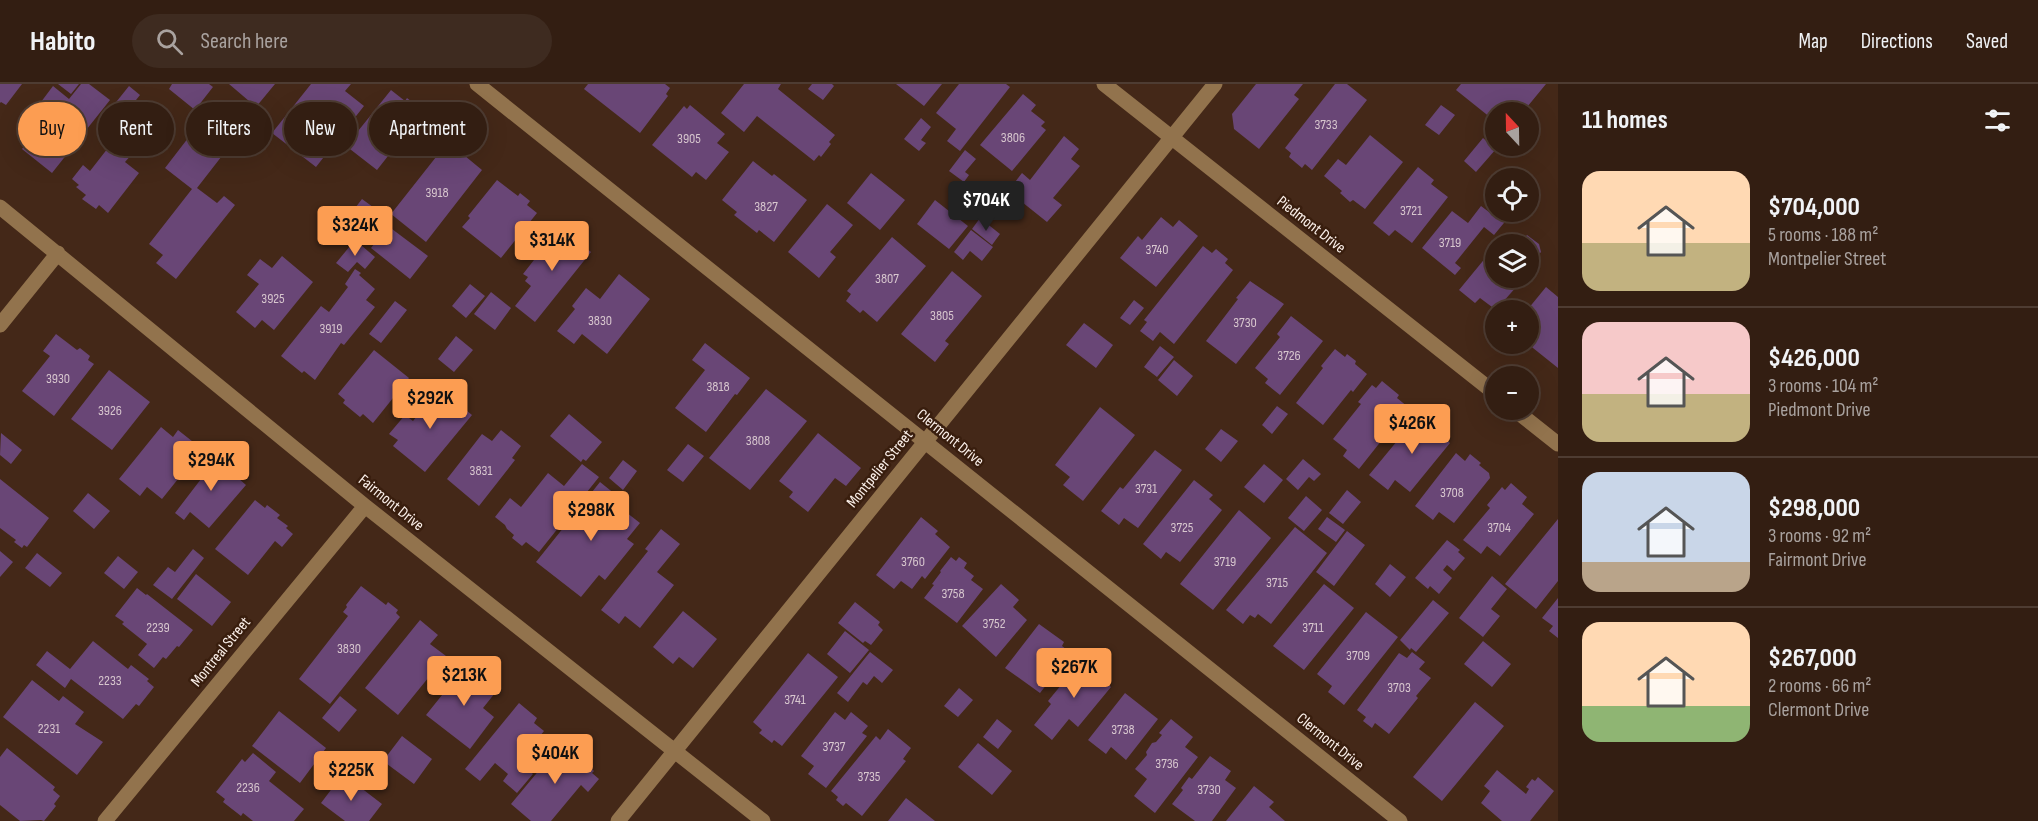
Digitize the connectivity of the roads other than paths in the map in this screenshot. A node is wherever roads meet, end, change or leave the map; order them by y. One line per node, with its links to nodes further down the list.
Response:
1 (477, 84): 10 (street, Clermont Drive)
2 (1104, 84): 4 (street, Piedmont Drive)
3 (1215, 84): 4 (street, Montpelier Street)
4 (1171, 138): 8 (street, Piedmont Drive); 10 (street, Montpelier Street)
5 (0, 207): 6 (street, Fairmont Drive)
6 (57, 253): 7 (street); 12 (street, Fairmont Drive)
7 (0, 325)
8 (1485, 385)
9 (1528, 420): 11 (street)
10 (925, 442): 13 (street, Montpelier Street); 17 (street, Clermont Drive)
11 (1558, 444)
12 (365, 506): 13 (street, Fairmont Drive); 14 (street, Montreal Street)
13 (676, 750): 15 (street, Montpelier Street); 16 (street, Fairmont Drive)
14 (105, 821)
15 (618, 821)
16 (763, 821)
17 (1400, 821)

